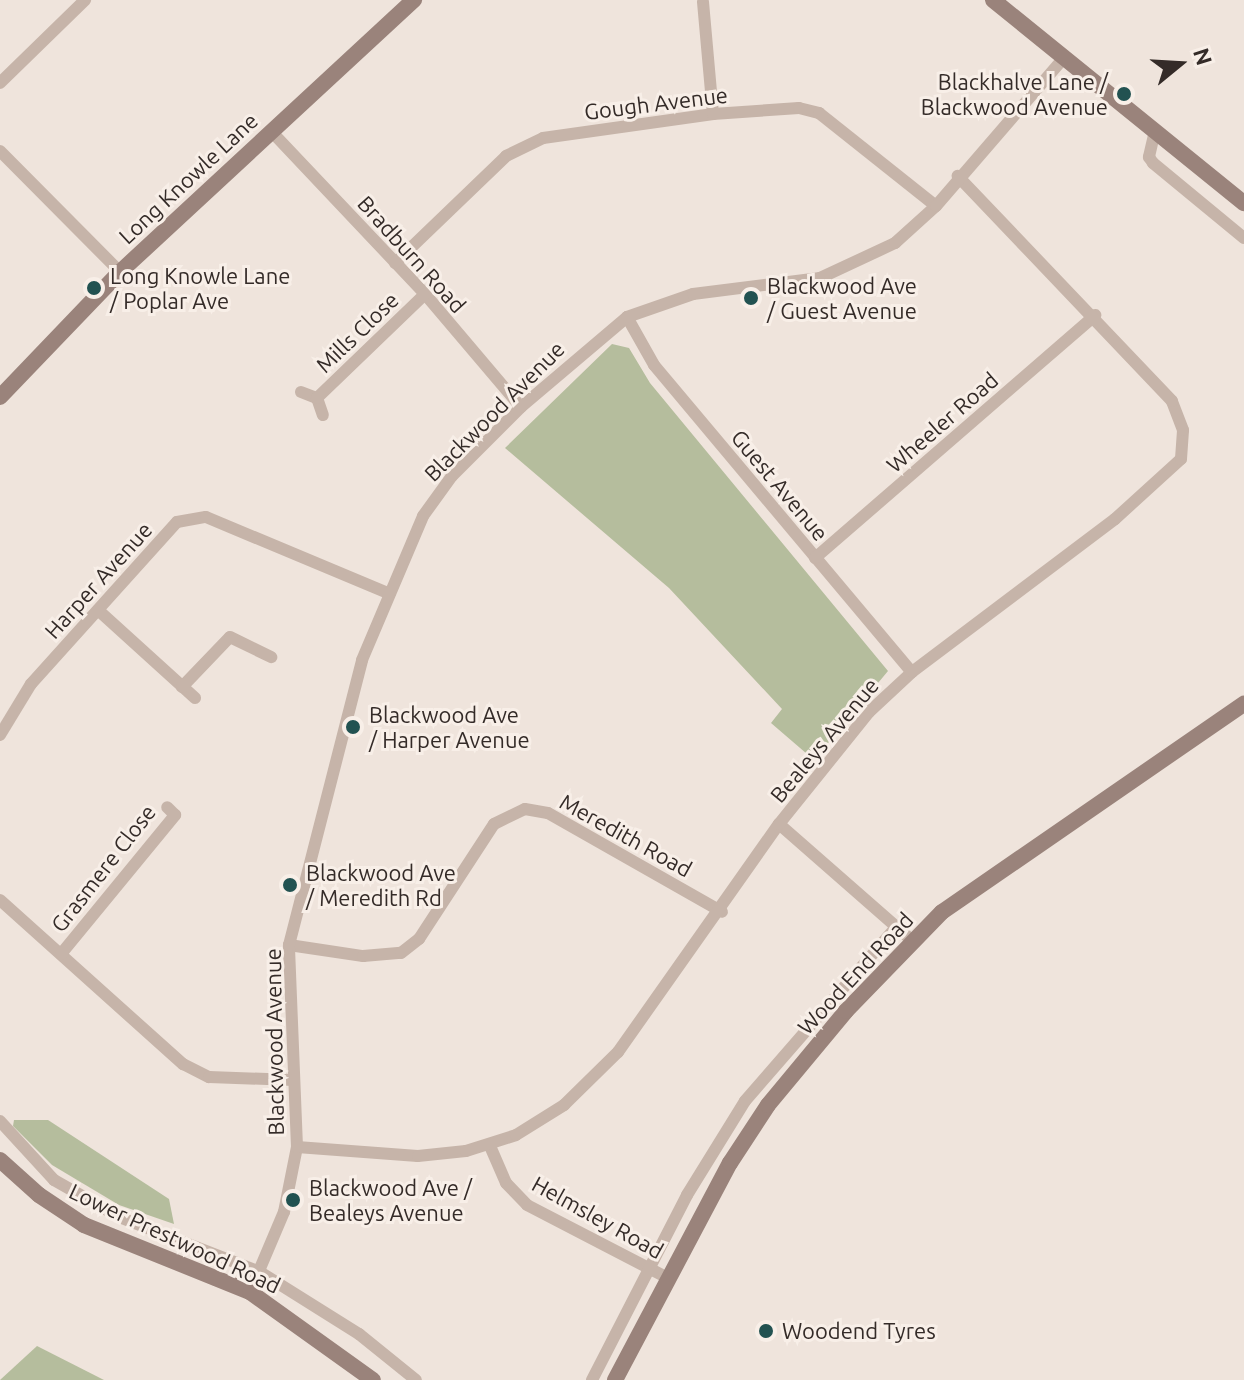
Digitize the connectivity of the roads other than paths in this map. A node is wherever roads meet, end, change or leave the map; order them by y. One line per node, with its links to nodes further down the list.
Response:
1 (85, 0): 6 (street)
2 (414, 0): 8 (street, Long Knowle Lane)
3 (703, 2): 7 (street)
4 (998, 2): 5 (street)
5 (1062, 60): 9 (street); 11 (street, Blackwood Avenue)
6 (0, 83)
7 (713, 114): 13 (street, Gough Avenue); 15 (street, Gough Avenue)
8 (271, 131): 15 (street, Bradburn Road); 16 (street, Long Knowle Lane)
9 (1154, 135): 12 (street); 14 (street)
10 (0, 151): 16 (street)
11 (958, 176): 13 (street, Blackwood Avenue); 18 (street, Bealeys Avenue)
12 (1244, 203)
13 (936, 206): 19 (street, Blackwood Avenue)
14 (1244, 238)
15 (395, 263): 17 (street, Bradburn Road)
16 (120, 272): 21 (street, Long Knowle Lane)
17 (425, 294): 22 (street, Mills Close); 23 (street, Bradburn Road)
18 (1096, 315): 25 (street, Wheeler Road); 29 (street, Bealeys Avenue)
19 (627, 317): 23 (street, Blackwood Avenue); 25 (street, Guest Avenue)
20 (301, 392): 22 (street)
21 (0, 397)
22 (317, 398): 24 (street)
23 (521, 407): 26 (street, Blackwood Avenue)
24 (323, 415)
25 (815, 558): 29 (street, Guest Avenue)
26 (390, 594): 27 (street, Harper Avenue); 40 (street, Blackwood Avenue)
27 (98, 610): 30 (street); 33 (street, Harper Avenue)
28 (271, 657): 30 (street)
29 (912, 672): 35 (street, Bealeys Avenue)
30 (182, 687): 31 (street)
31 (195, 698)
32 (1244, 704): 39 (street, Wood End Road)
33 (0, 735)
34 (167, 807): 41 (street, Grasmere Close)
35 (779, 824): 37 (street, Bealeys Avenue); 38 (street)
36 (0, 900): 41 (street)
37 (722, 912): 40 (street, Meredith Road); 44 (street, Bealeys Avenue)
38 (896, 927): 39 (street); 47 (street)
39 (914, 942): 49 (street, Wood End Road)
40 (289, 945): 42 (street, Blackwood Avenue)
41 (61, 954): 42 (street)
42 (294, 1080): 45 (street, Blackwood Avenue)
43 (0, 1121): 48 (street)
44 (490, 1146): 45 (street, Bealeys Avenue); 47 (street, Helmsley Road)
45 (297, 1147): 48 (street, Blackwood Avenue)
46 (0, 1160): 50 (street, Lower Prestwood Road)
47 (649, 1268): 49 (street, Helmsley Road); 53 (street)
48 (260, 1272): 50 (street, Blackwood Avenue); 52 (street)
49 (668, 1278): 54 (street, Wood End Road)
50 (250, 1292): 51 (street, Lower Prestwood Road)
51 (373, 1380)
52 (416, 1380)
53 (592, 1380)
54 (615, 1380)

